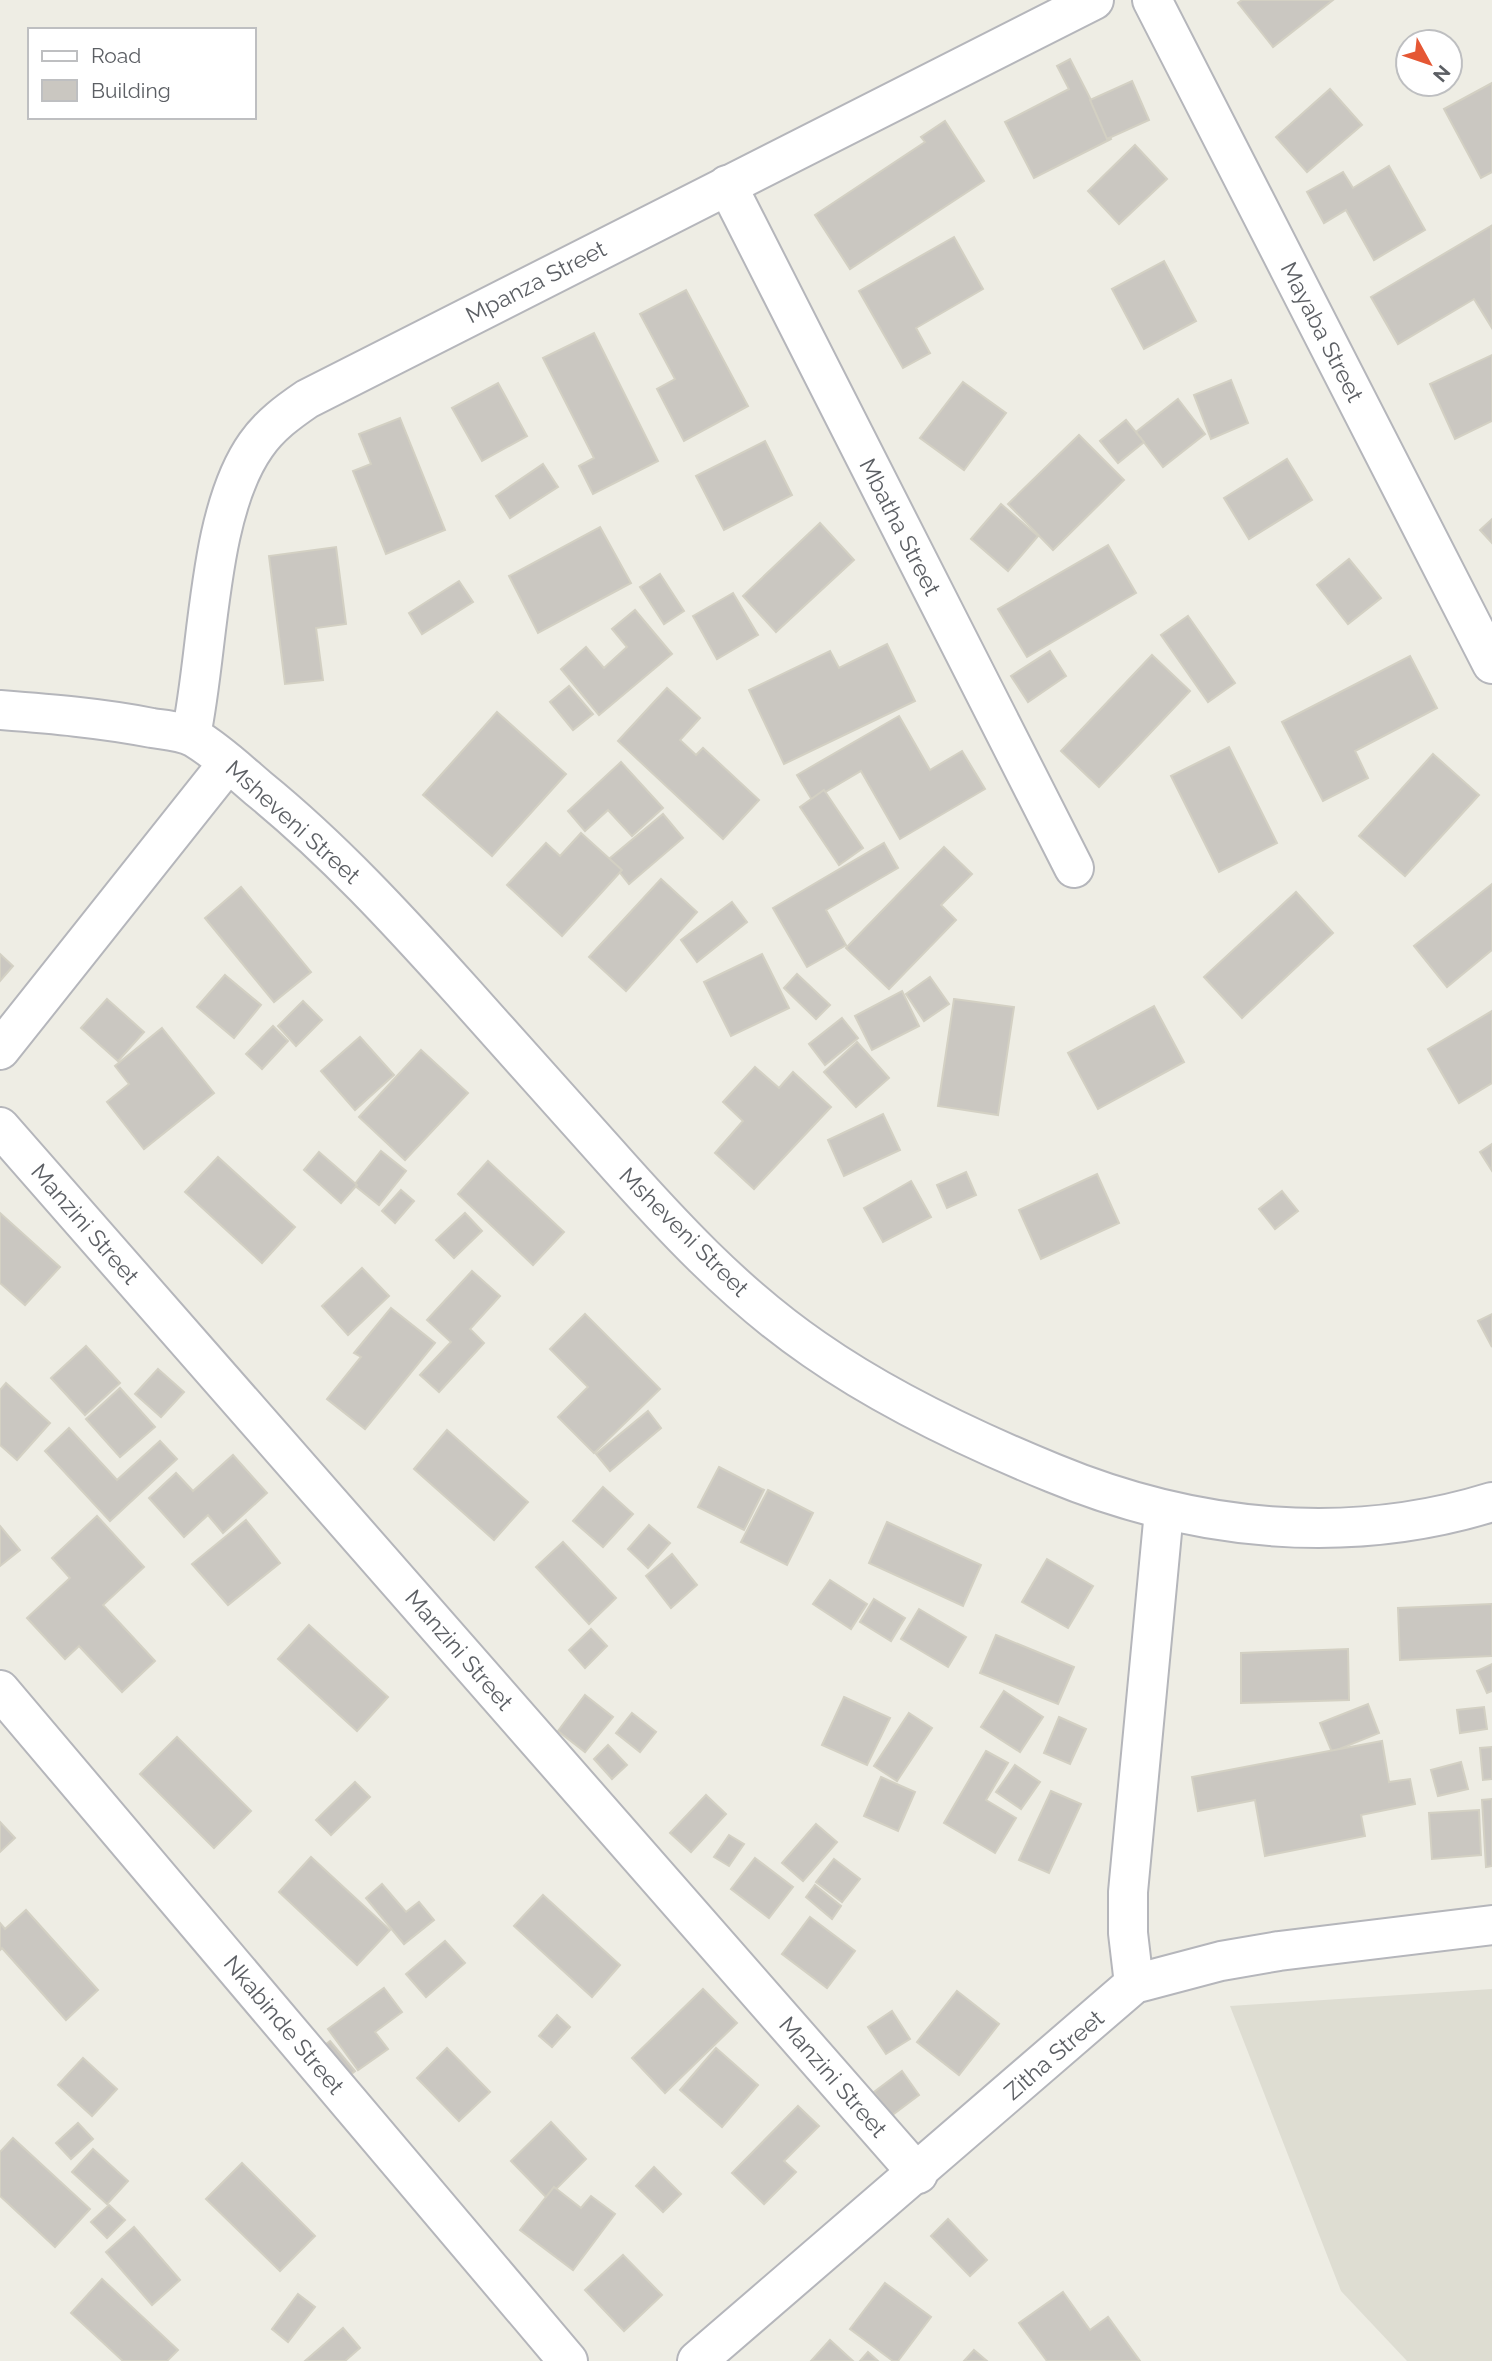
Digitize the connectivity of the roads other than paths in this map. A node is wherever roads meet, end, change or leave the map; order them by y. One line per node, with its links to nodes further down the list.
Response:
1 (1094, 0): 3 (street, Mpanza Street)
2 (1153, 0): 4 (street, Mayaba Street)
3 (727, 185): 6 (street, Mpanza Street); 8 (street, Mbatha Street)
4 (1492, 664)
5 (0, 710): 6 (street, Msheveni Street)
6 (191, 735): 7 (street, Msheveni Street)
7 (228, 763): 9 (street); 12 (street, Msheveni Street)
8 (1074, 868)
9 (0, 1050)
10 (0, 1127): 16 (street, Manzini Street)
11 (1492, 1502): 12 (street, Msheveni Street)
12 (1164, 1511): 15 (street)
13 (0, 1690): 17 (street, Nkabinde Street)
14 (1492, 1925): 15 (street, Zitha Street)
15 (1134, 1984): 16 (street, Zitha Street)
16 (918, 2174): 18 (street, Zitha Street)
17 (568, 2361)
18 (697, 2361)

